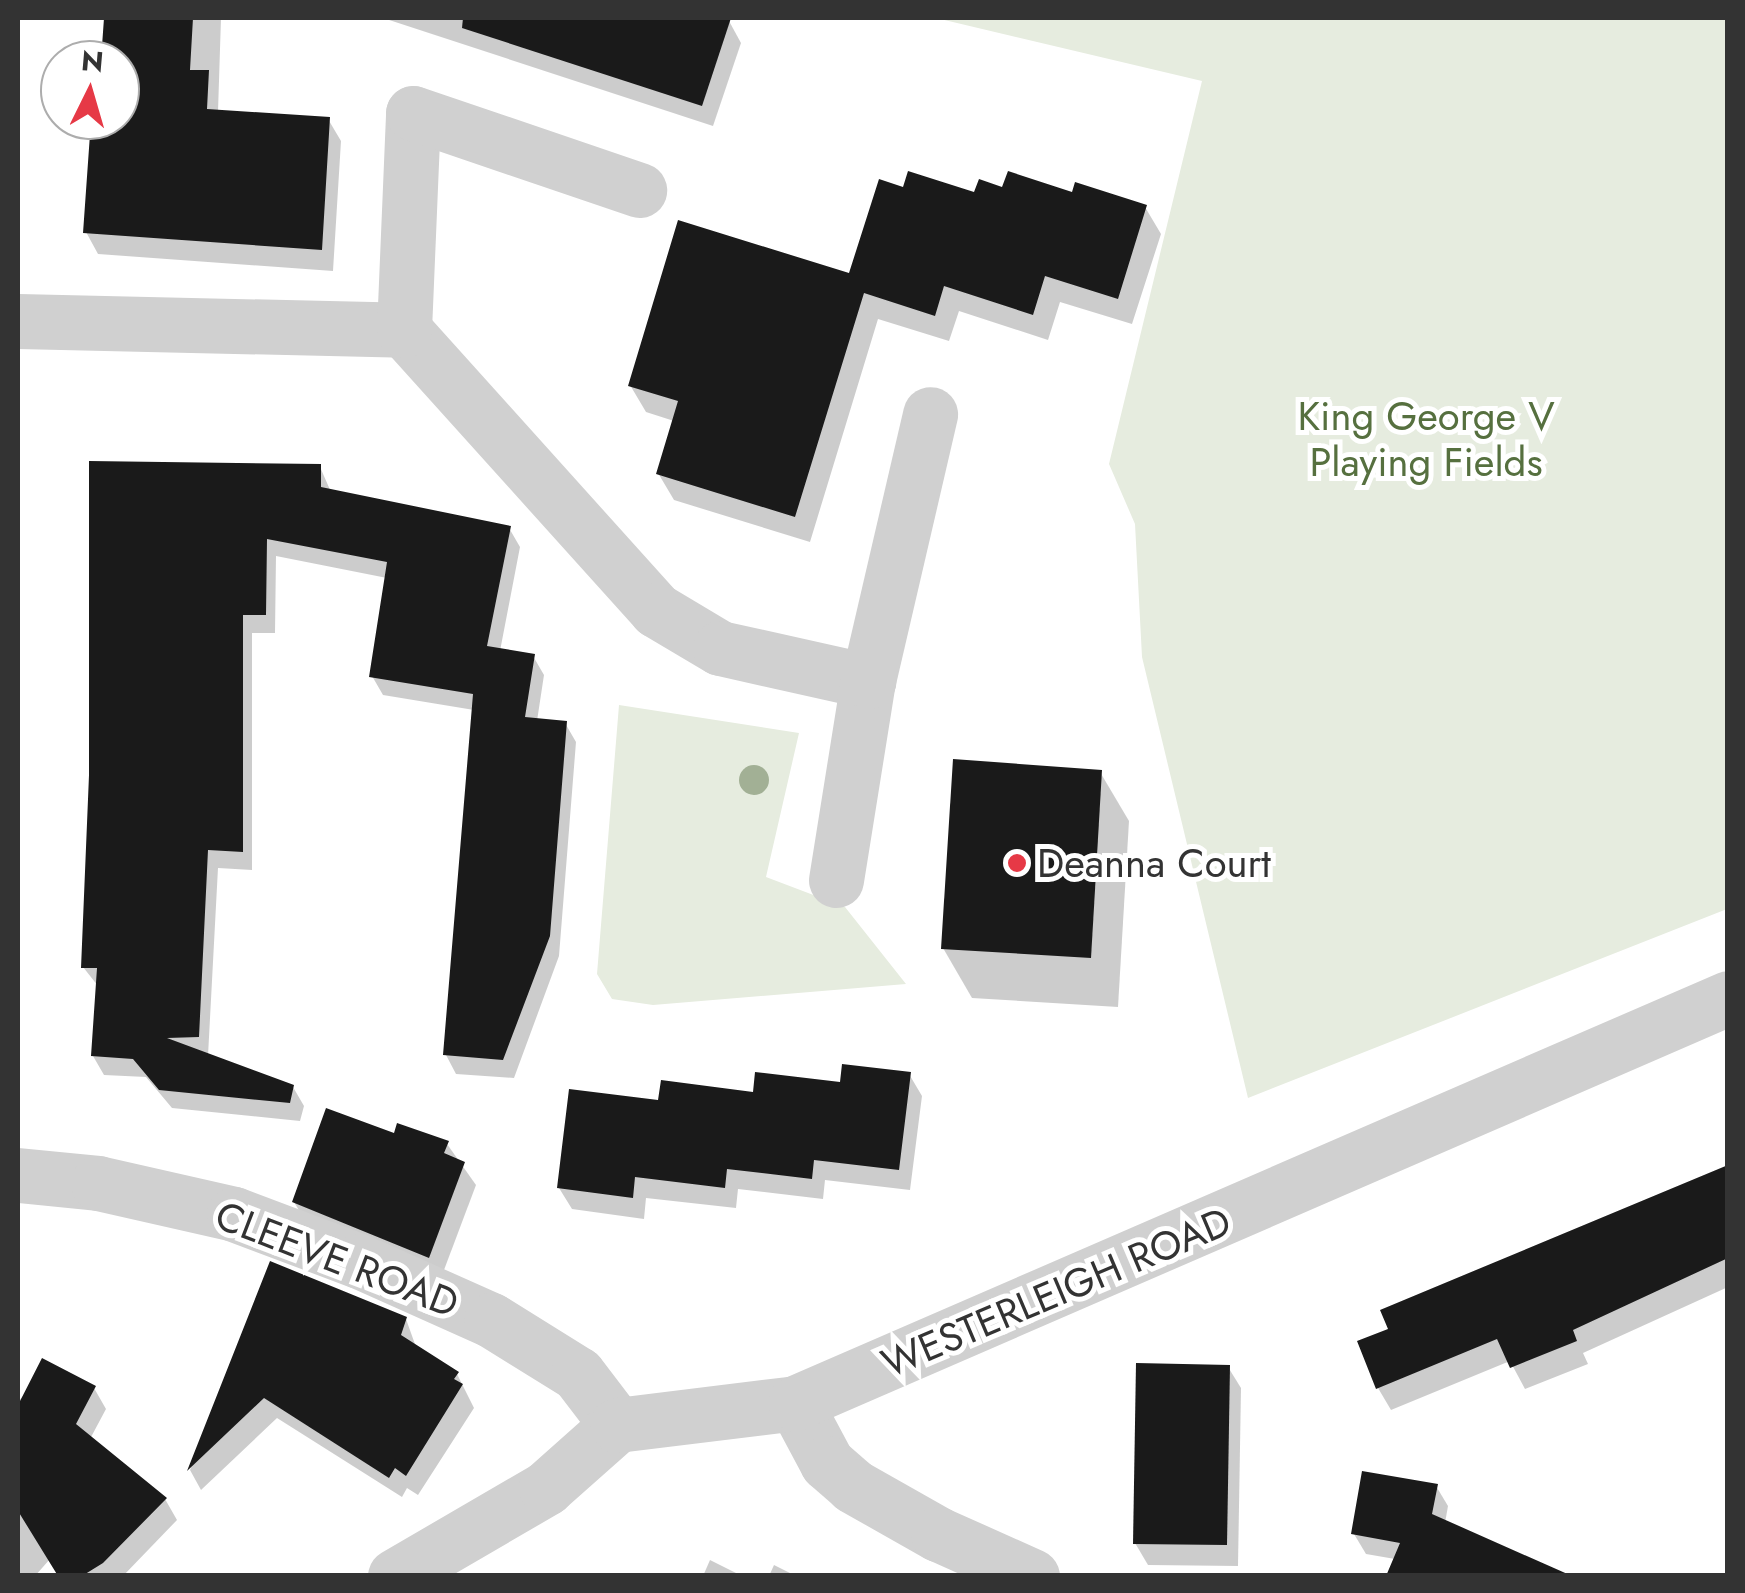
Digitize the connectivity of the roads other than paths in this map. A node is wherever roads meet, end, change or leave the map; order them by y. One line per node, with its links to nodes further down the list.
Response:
1 (639, 190): 3 (street)
2 (18, 320): 3 (street)
3 (404, 330): 5 (street)
4 (930, 414): 5 (street)
5 (868, 681): 6 (street)
6 (836, 880)
7 (1728, 998): 9 (street, WESTERLEIGH ROAD)
8 (18, 1175): 10 (street, CLEEVE ROAD)
9 (795, 1403): 10 (street, WESTERLEIGH ROAD); 12 (street)
10 (617, 1425): 11 (street)
11 (395, 1576)
12 (1032, 1576)

